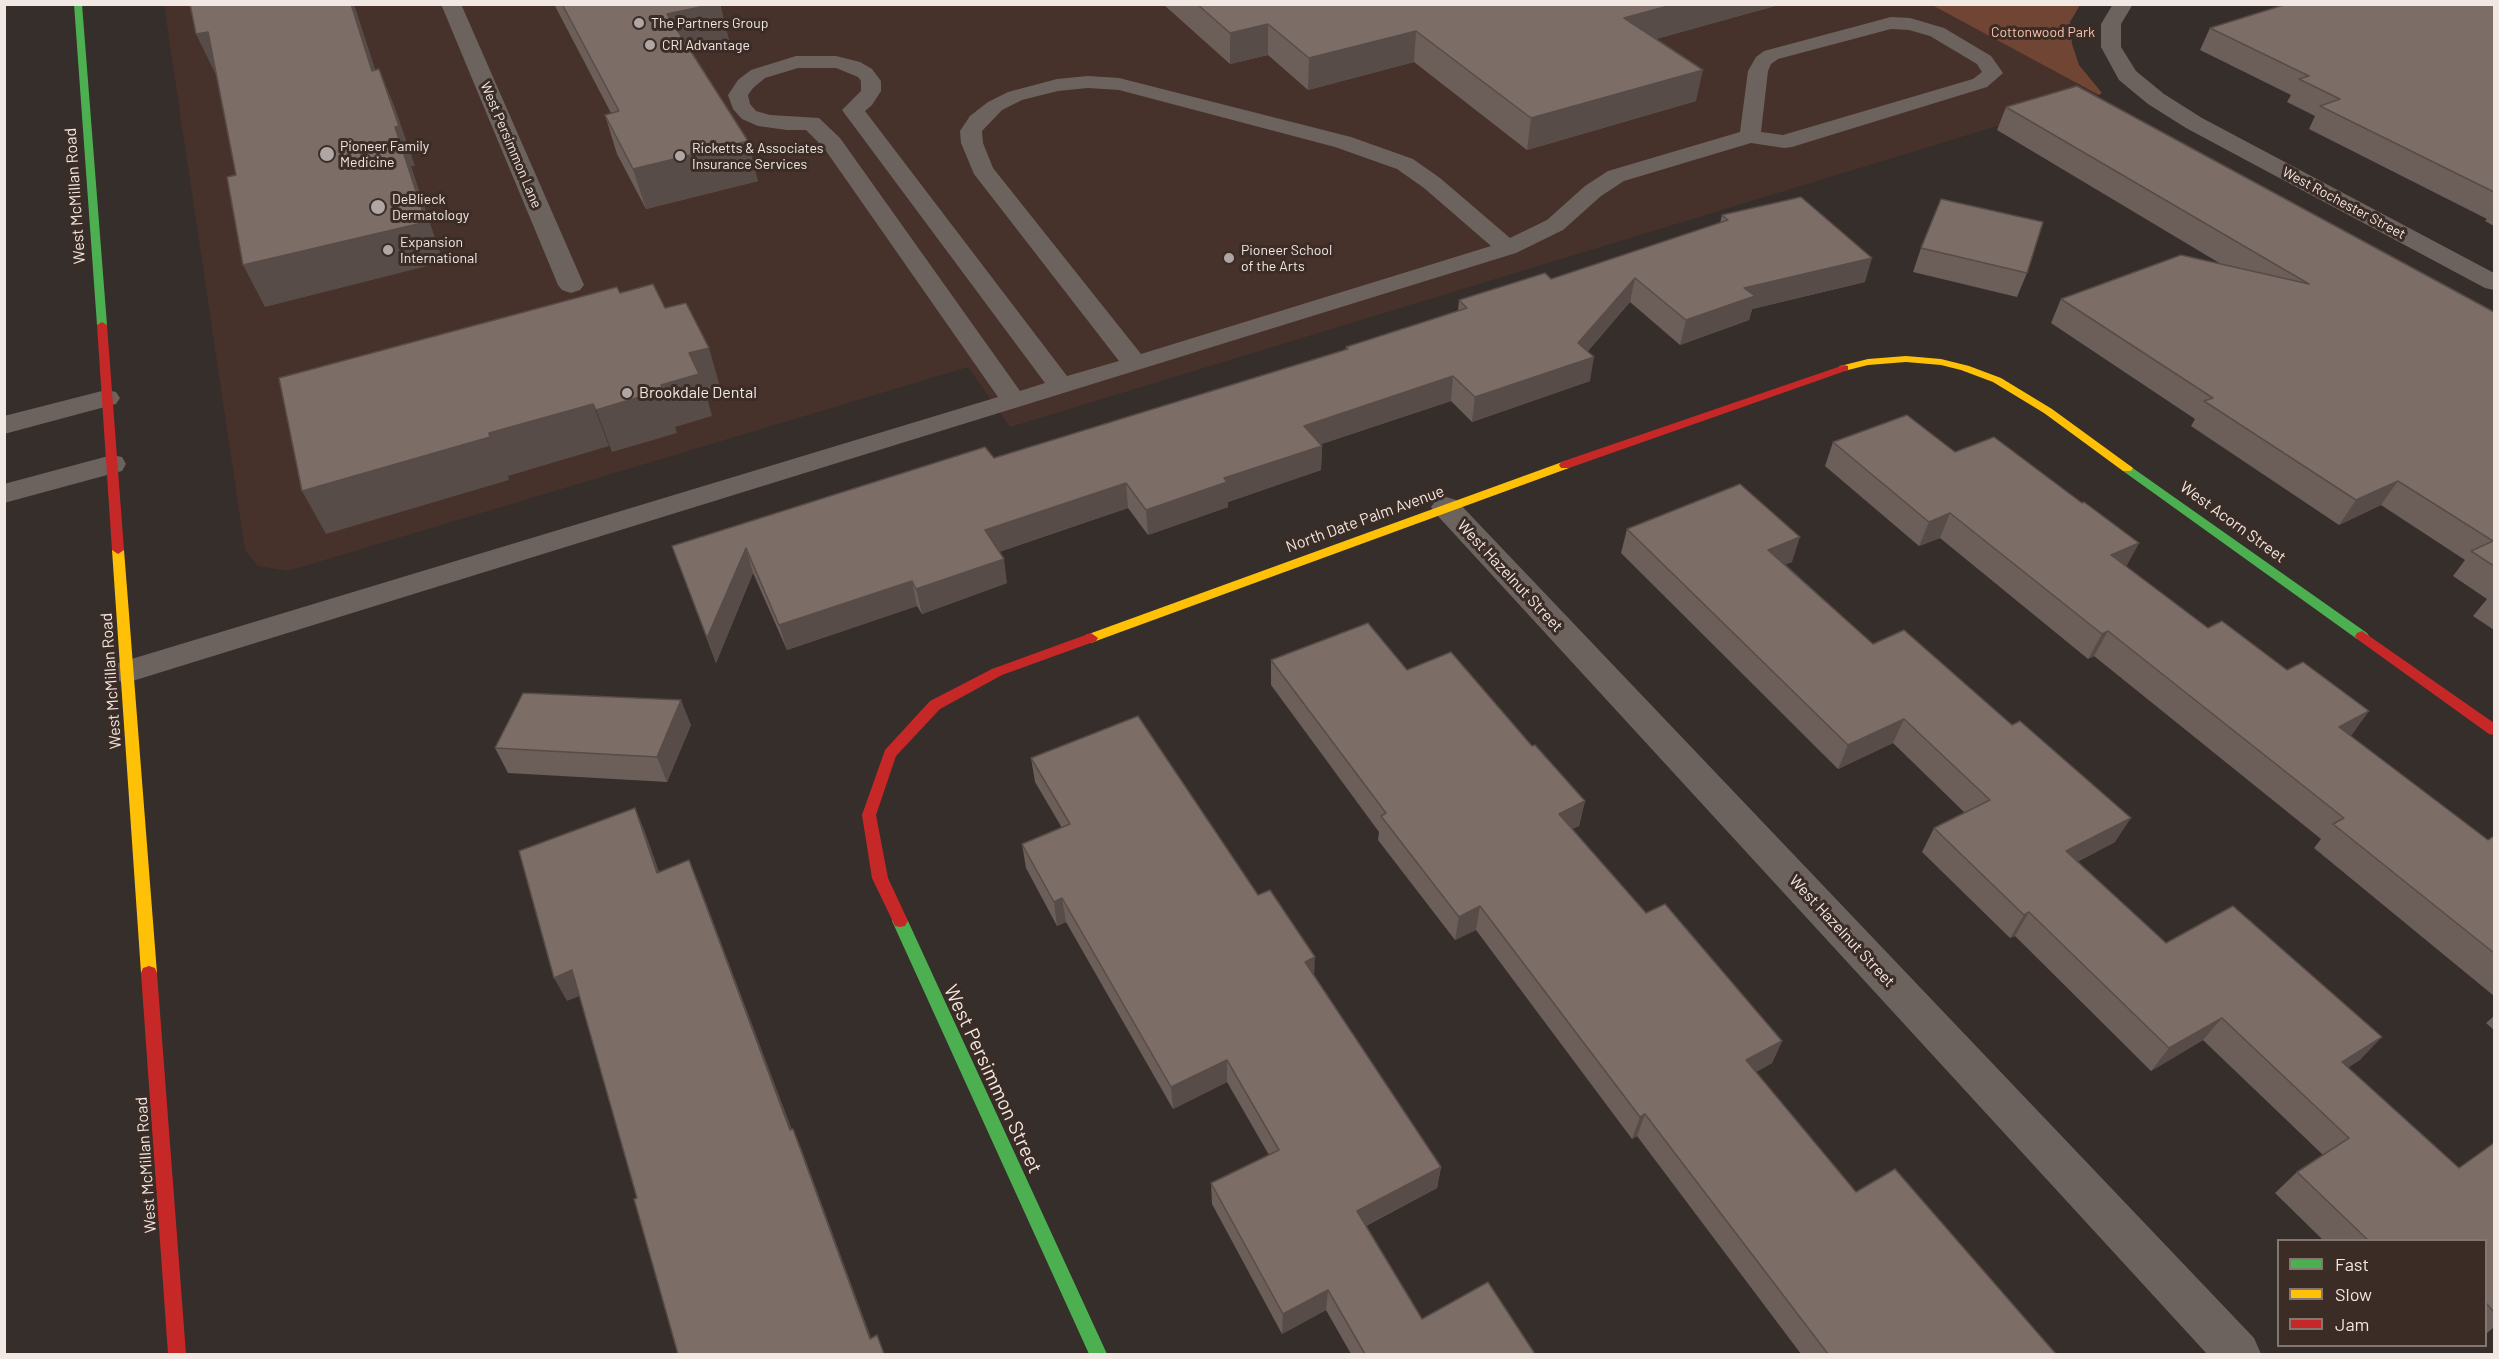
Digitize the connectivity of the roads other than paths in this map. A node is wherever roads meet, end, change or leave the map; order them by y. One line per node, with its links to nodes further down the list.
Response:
1 (78, 4): 11 (street, West McMillan Road)
2 (451, 4): 7 (street, West Persimmon Lane)
3 (2123, 4): 6 (street, West Rochester Street)
4 (1750, 136): 4 (lane); 5 (lane)
5 (1508, 248): 9 (lane); 9 (lane)
6 (2494, 283)
7 (572, 285)
8 (1941, 362): 16 (street, North Date Palm Avenue); 18 (street, West Acorn Street)
9 (1135, 364): 10 (lane)
10 (1061, 386): 12 (lane); 12 (lane)
11 (106, 398): 13 (street); 14 (street, West McMillan Road)
12 (1014, 401): 17 (lane)
13 (4, 425)
14 (112, 464): 15 (street); 17 (street, West McMillan Road)
15 (4, 494)
16 (1446, 507): 19 (street, North Date Palm Avenue); 22 (street, West Hazelnut Street)
17 (126, 672): 20 (street, West McMillan Road)
18 (2494, 730)
19 (869, 815): 21 (street, West Persimmon Street)
20 (177, 1354)
21 (1098, 1354)
22 (2238, 1354)

